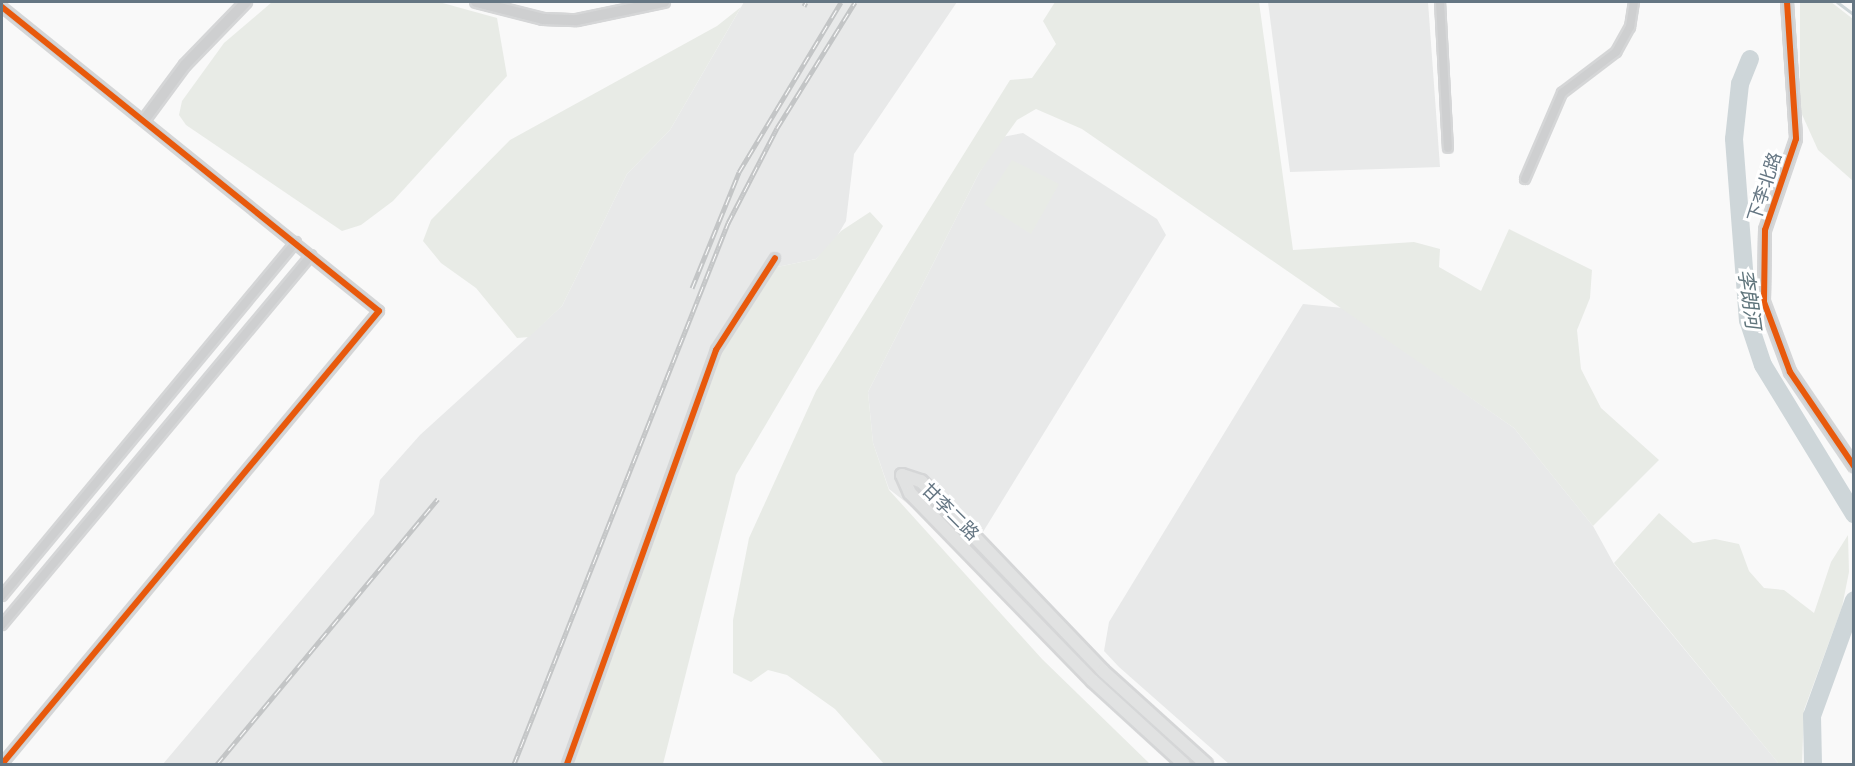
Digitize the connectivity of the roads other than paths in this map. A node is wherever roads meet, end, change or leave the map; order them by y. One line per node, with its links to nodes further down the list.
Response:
1 (246, 2): 8 (street)
2 (476, 2): 3 (street)
3 (664, 2)
4 (1440, 2): 9 (street)
5 (1634, 2): 10 (street)
6 (1787, 2): 14 (street, 下李北路)
7 (2, 6): 8 (street)
8 (145, 119): 11 (street)
9 (1448, 148)
10 (1525, 179)
11 (296, 242): 12 (street); 15 (street)
12 (311, 255): 16 (street); 17 (street)
13 (775, 258): 18 (street)
14 (1854, 466)
15 (2, 596)
16 (2, 625)
17 (2, 764)
18 (567, 765)
19 (1184, 765): 20 (main road, 甘李二路)
20 (1206, 765)

